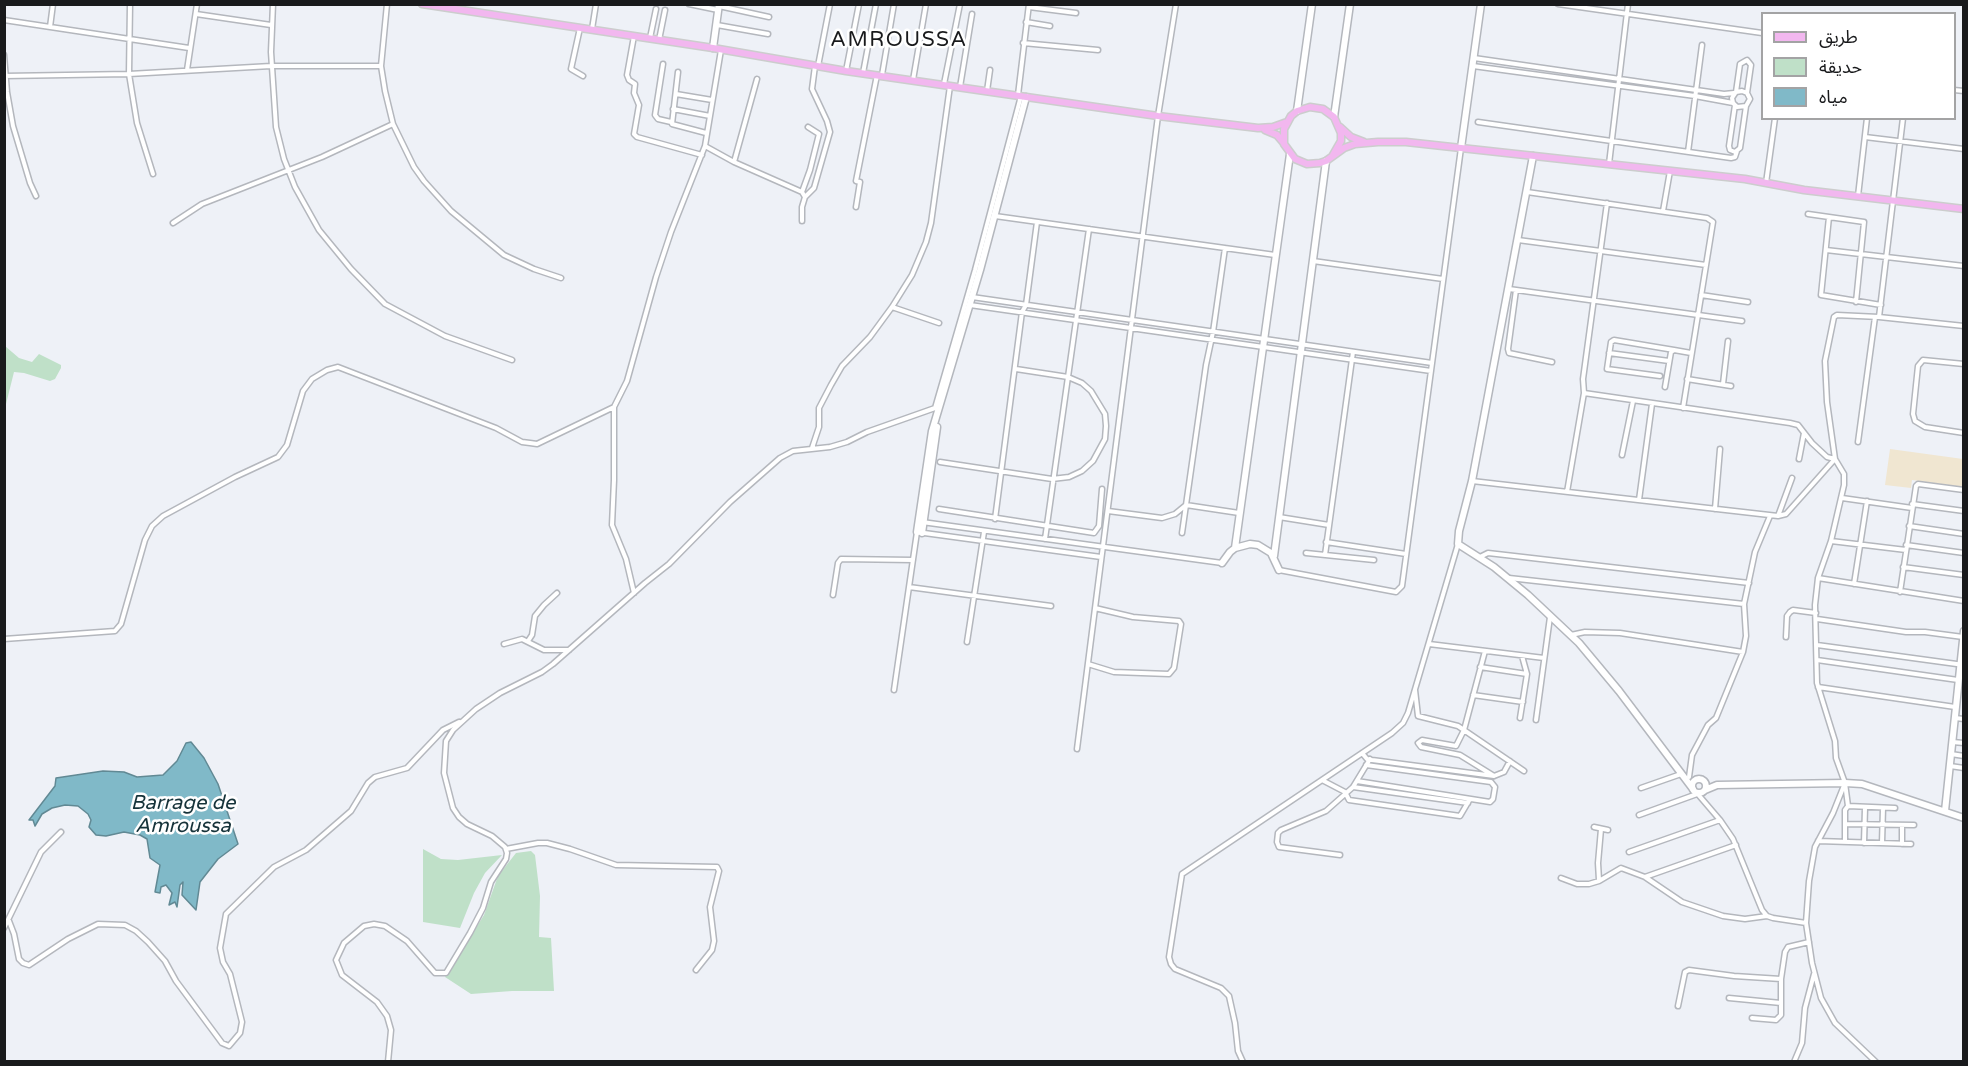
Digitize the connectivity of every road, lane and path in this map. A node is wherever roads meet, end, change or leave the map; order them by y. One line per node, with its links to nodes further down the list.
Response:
1 (53, 4): 35 (street)
2 (130, 4): 41 (street)
3 (197, 4): 26 (street)
4 (273, 4): 33 (street)
5 (387, 4): 54 (street)
6 (422, 4): 36 (main road)
7 (596, 4): 37 (street)
8 (689, 4): 22 (street)
9 (830, 4): 55 (street)
10 (859, 4): 60 (street)
11 (876, 4): 62 (street)
12 (894, 4): 65 (street)
13 (926, 4): 70 (street)
14 (960, 4): 71 (street)
15 (1176, 4): 87 (street)
16 (1312, 4): 85 (street)
17 (1350, 4): 88 (street)
18 (1481, 4): 51 (street)
19 (1558, 4): 28 (street)
20 (1628, 4): 28 (street)
21 (1029, 6): 25 (street); 31 (street)
22 (719, 7): 29 (street); 32 (street)
23 (656, 9): 42 (street)
24 (665, 10): 43 (street)
25 (1076, 13)
26 (196, 14): 33 (street); 46 (street)
27 (972, 14): 73 (street)
28 (1627, 14): 38 (street); 69 (street)
29 (769, 17)
30 (4, 20): 35 (street)
31 (1026, 22): 34 (street); 44 (street)
32 (716, 24): 39 (street); 47 (street)
33 (271, 25): 53 (street)
34 (1050, 26)
35 (50, 27): 41 (street)
36 (580, 28): 37 (main road); 67 (street)
37 (592, 29): 40 (main road)
38 (1761, 33)
39 (768, 34)
40 (634, 36): 42 (main road); 111 (street)
41 (129, 39): 46 (street); 63 (street)
42 (650, 39): 43 (main road)
43 (659, 40): 47 (main road)
44 (1023, 43): 49 (street); 80 (street)
45 (1702, 45): 74 (street)
46 (189, 48): 58 (street)
47 (713, 48): 48 (main road)
48 (721, 50): 55 (main road); 81 (street)
49 (1098, 50)
50 (4, 55): 64 (street)
51 (1474, 58): 56 (street); 57 (street)
52 (663, 64): 92 (street)
53 (271, 66): 54 (street); 58 (street); 117 (street)
54 (381, 66): 95 (street)
55 (817, 66): 60 (main road); 122 (street)
56 (1473, 66): 66 (street); 106 (street)
57 (1533, 68): 66 (street); 69 (street)
58 (187, 70): 63 (street)
59 (990, 70): 75 (street)
60 (846, 71): 62 (main road)
61 (678, 72): 78 (street)
62 (863, 73): 65 (main road)
63 (129, 74): 64 (street); 119 (street)
64 (5, 75): 123 (street)
65 (880, 75): 70 (main road); 127 (street)
66 (1532, 75): 72 (street)
67 (583, 76)
68 (757, 79): 115 (street)
69 (1618, 79): 72 (street); 74 (street)
70 (913, 80): 71 (main road)
71 (947, 85): 73 (main road); 159 (street)
72 (1617, 86): 79 (street); 101 (street)
73 (960, 87): 75 (main road)
74 (1696, 90): 76 (street); 79 (street)
75 (987, 91): 80 (main road)
76 (1735, 92): 77 (street); 77 (street); 82 (street)
77 (1747, 93): 83 (street)
78 (676, 94): 81 (street); 84 (street)
79 (1695, 96): 82 (street); 109 (street)
80 (1023, 97): 87 (main road); 131 (street); 202 (street)
81 (712, 100): 86 (street)
82 (1734, 104): 83 (street); 108 (street)
83 (1746, 106): 108 (street)
84 (673, 109): 86 (street); 92 (street)
85 (1297, 111): 88 (main road); 93 (main road)
86 (710, 116): 99 (street)
87 (1158, 116): 98 (main road); 137 (street)
88 (1334, 117): 96 (main road)
89 (1775, 120): 120 (street)
90 (1867, 120): 100 (street)
91 (1903, 120): 102 (street)
92 (671, 122): 99 (street)
93 (1287, 122): 98 (main road); 104 (main road)
94 (1478, 122): 101 (street)
95 (393, 124): 117 (street); 148 (street)
96 (1339, 125): 103 (main road); 112 (main road)
97 (808, 126): 122 (street)
98 (1258, 129): 104 (main road)
99 (707, 133): 105 (street)
100 (1865, 137): 102 (street); 124 (street)
101 (1611, 141): 109 (street); 116 (street)
102 (1900, 141): 107 (street); 125 (street)
103 (1367, 142): 106 (main road); 112 (main road)
104 (1284, 144): 110 (main road)
105 (705, 146): 111 (street); 115 (street)
106 (1461, 148): 113 (main road); 149 (street)
107 (1964, 149)
108 (1737, 151): 109 (street)
109 (1688, 152)
110 (1290, 154): 114 (main road); 143 (street)
111 (702, 155): 197 (street)
112 (1333, 155): 114 (main road)
113 (1533, 156): 116 (main road); 121 (street)
114 (1326, 161): 145 (street)
115 (735, 162): 122 (street)
116 (1609, 164): 118 (main road)
117 (288, 169): 134 (street); 180 (street)
118 (1670, 171): 120 (main road); 129 (street)
119 (153, 174)
120 (1766, 183): 124 (main road)
121 (1527, 192): 126 (street); 138 (street)
122 (803, 194): 133 (street)
123 (36, 196)
124 (1858, 196): 125 (main road)
125 (1893, 200): 128 (main road); 144 (street)
126 (1607, 203): 129 (street); 140 (street)
127 (856, 207)
128 (1964, 209)
129 (1663, 212): 146 (street)
130 (1808, 214): 132 (street)
131 (996, 216): 135 (street); 154 (street)
132 (1829, 217): 141 (street); 142 (street)
133 (802, 221)
134 (173, 222)
135 (1037, 222): 136 (street); 157 (street)
136 (1089, 229): 137 (street); 161 (street)
137 (1142, 236): 139 (street); 165 (street)
138 (1517, 240): 140 (street); 150 (street)
139 (1225, 248): 143 (street); 170 (street)
140 (1602, 250): 146 (street); 153 (street)
141 (1826, 250): 142 (street); 156 (street)
142 (1862, 254): 144 (street); 156 (street)
143 (1275, 255): 173 (street)
144 (1887, 256): 147 (street); 158 (street)
145 (1312, 261): 149 (street); 174 (street)
146 (1706, 265): 152 (street)
147 (1964, 266)
148 (561, 278)
149 (1443, 279): 184 (street)
150 (1508, 289): 151 (street); 211 (street)
151 (1516, 290): 153 (street); 183 (street)
152 (1701, 295): 155 (street); 162 (street)
153 (1595, 300): 162 (street); 194 (street)
154 (973, 301): 157 (street); 160 (street); 229 (street)
155 (1748, 302)
156 (1856, 302): 158 (street)
157 (1026, 305): 160 (street); 161 (street)
158 (1881, 305): 163 (street)
159 (892, 307): 167 (street); 202 (street)
160 (1023, 312): 164 (street); 186 (street)
161 (1077, 312): 164 (street); 165 (street)
162 (1697, 315): 166 (street); 178 (street)
163 (1877, 317): 168 (street); 201 (street); 206 (street)
164 (1076, 320): 169 (street); 189 (street)
165 (1132, 320): 169 (street); 170 (street)
166 (1742, 321)
167 (939, 323)
168 (1964, 326)
169 (1131, 328): 171 (street); 222 (street)
170 (1214, 332): 171 (street); 173 (street)
171 (1212, 339): 173 (street); 218 (street)
172 (1728, 341): 191 (street)
173 (1262, 343): 174 (street); 176 (street); 224 (street)
174 (1301, 344): 176 (street); 177 (street)
175 (1674, 350): 178 (street); 179 (street); 182 (street)
176 (1300, 352): 181 (street); 227 (street)
177 (1353, 352): 181 (street); 184 (street)
178 (1691, 352): 190 (street)
179 (1609, 353): 182 (street); 188 (street)
180 (512, 360)
181 (1352, 360): 187 (street); 230 (street)
182 (1669, 361): 193 (street)
183 (1552, 362)
184 (1432, 363): 187 (street)
185 (1964, 364): 200 (street)
186 (1016, 369): 189 (street); 208 (street)
187 (1431, 371): 248 (street)
188 (1660, 376)
189 (1068, 377): 210 (street); 210 (street)
190 (1687, 379): 191 (street); 198 (street)
191 (1723, 384): 192 (street)
192 (1731, 386)
193 (1665, 387)
194 (1584, 393): 195 (street); 214 (street)
195 (1633, 401): 196 (street); 204 (street)
196 (1652, 404): 198 (street); 216 (street)
197 (614, 407): 266 (street); 280 (street)
198 (1683, 408): 199 (street)
199 (1805, 433): 205 (street); 206 (street)
200 (1964, 433)
201 (1858, 442)
202 (812, 448): 266 (street)
203 (1720, 449): 221 (street)
204 (1622, 455)
205 (1799, 459)
206 (1835, 459): 215 (street); 226 (street)
207 (940, 462): 208 (street)
208 (1001, 471): 210 (street); 228 (street)
209 (1792, 478): 226 (street)
210 (1054, 479): 231 (street)
211 (1472, 481): 214 (street); 241 (street)
212 (1102, 489): 231 (street)
213 (1964, 490): 219 (street)
214 (1567, 492): 216 (street)
215 (1842, 498): 217 (street); 238 (street)
216 (1640, 500): 221 (street)
217 (1867, 501): 219 (street); 242 (street)
218 (1186, 506): 222 (street); 224 (street); 235 (street)
219 (1912, 506): 223 (street); 232 (street)
220 (939, 509): 228 (street)
221 (1714, 509): 225 (street)
222 (1108, 511): 243 (street)
223 (1964, 511)
224 (1240, 513): 244 (street)
225 (1770, 516): 226 (street); 261 (street)
226 (1778, 516)
227 (1278, 517): 230 (street); 250 (street)
228 (995, 519): 231 (street)
229 (921, 522): 233 (street); 234 (street)
230 (1329, 525): 240 (street)
231 (1048, 526): 237 (street)
232 (1909, 526): 236 (street); 245 (street)
233 (984, 532): 237 (street); 239 (street)
234 (919, 533): 239 (street); 253 (street)
235 (1182, 533)
236 (1964, 534)
237 (1046, 539): 243 (street)
238 (1832, 541): 242 (street); 260 (street)
239 (982, 542): 251 (street); 268 (street)
240 (1326, 542): 248 (street); 249 (street)
241 (1458, 544): 252 (street); 284 (street)
242 (1860, 544): 245 (street); 262 (street)
243 (1103, 546): 251 (street); 255 (street)
244 (1235, 548): 250 (street); 255 (street)
245 (1906, 548): 247 (street); 256 (street)
246 (1306, 553): 249 (street)
247 (1964, 553)
248 (1406, 554): 257 (street)
249 (1325, 555): 254 (street)
250 (1274, 556): 257 (street)
251 (1101, 557): 272 (street)
252 (1480, 558): 259 (street); 261 (street)
253 (913, 560): 263 (street); 267 (street)
254 (1374, 560)
255 (1222, 563)
256 (1903, 567): 258 (street); 264 (street)
257 (1279, 570)
258 (1964, 575)
259 (1508, 578): 270 (street); 274 (street)
260 (1818, 578): 262 (street); 273 (street)
261 (1749, 583): 270 (street)
262 (1854, 584): 264 (street)
263 (909, 587): 268 (street); 299 (street)
264 (1900, 592): 269 (street)
265 (557, 593): 281 (street)
266 (634, 593): 287 (street)
267 (832, 595)
268 (974, 595): 271 (street); 282 (street)
269 (1964, 601)
270 (1744, 604): 289 (street)
271 (1051, 606)
272 (1095, 608): 293 (street); 293 (street)
273 (1816, 613): 275 (street); 278 (street)
274 (1550, 616): 277 (street); 291 (street)
275 (1816, 619): 279 (street); 285 (street)
276 (1964, 630): 279 (street)
277 (1570, 635): 289 (street); 323 (street)
278 (1786, 637)
279 (1963, 637): 286 (street)
280 (4, 639)
281 (528, 641): 283 (street); 287 (street)
282 (967, 642)
283 (504, 644)
284 (1429, 644): 288 (street); 300 (street)
285 (1817, 645): 292 (street); 294 (street)
286 (1963, 648): 294 (street)
287 (570, 650): 308 (street)
288 (1485, 651): 290 (street); 295 (street)
289 (1743, 652): 325 (street)
290 (1522, 656): 291 (street); 296 (street)
291 (1544, 658): 309 (street)
292 (1817, 660): 297 (street); 298 (street)
293 (1088, 664): 313 (street)
294 (1962, 665): 297 (street)
295 (1480, 667): 296 (street); 301 (street)
296 (1527, 674): 303 (street)
297 (1958, 680): 302 (street)
298 (1818, 687): 304 (street); 329 (street)
299 (894, 690)
300 (1415, 690): 310 (street); 314 (street)
301 (1473, 695): 303 (street); 310 (street)
302 (1960, 699): 304 (street)
303 (1523, 702): 305 (street)
304 (1955, 707): 306 (street)
305 (1520, 718)
306 (1954, 718): 307 (street); 311 (street)
307 (1964, 719)
308 (464, 720): 360 (street); 367 (street)
309 (1536, 720)
310 (1464, 730): 318 (street); 324 (street)
311 (1952, 741): 312 (street); 315 (street)
312 (1964, 743)
313 (1077, 749)
314 (1362, 753): 317 (street); 326 (street)
315 (1950, 754): 316 (street); 320 (street)
316 (1964, 756)
317 (1370, 759): 319 (street); 324 (street)
318 (1510, 762): 322 (street); 324 (street)
319 (1366, 765): 327 (street); 335 (street)
320 (1949, 766): 321 (street); 340 (street)
321 (1964, 768)
322 (1524, 771)
323 (1680, 772): 325 (street); 332 (street); 333 (street)
324 (1494, 776)
325 (1689, 777): 328 (street)
326 (1322, 780): 334 (street); 379 (street)
327 (1357, 781): 331 (street); 335 (street)
328 (1701, 781): 330 (street); 333 (street); 333 (street)
329 (1845, 783): 330 (street); 336 (street); 340 (street); 353 (street)
330 (1717, 785): 333 (street)
331 (1353, 787): 334 (street); 335 (street)
332 (1641, 788)
333 (1699, 791): 341 (street); 343 (street)
334 (1345, 792): 335 (street); 362 (street)
335 (1469, 801)
336 (1848, 806): 337 (street); 344 (street)
337 (1865, 808): 338 (street); 345 (street)
338 (1883, 808): 339 (street); 346 (street)
339 (1895, 808)
340 (1945, 811): 342 (street)
341 (1639, 815)
342 (1964, 818)
343 (1720, 820): 359 (street); 361 (street)
344 (1845, 824): 345 (street); 354 (street)
345 (1864, 825): 346 (street); 355 (street)
346 (1883, 825): 347 (street); 356 (street)
347 (1902, 825): 348 (street); 357 (street)
348 (1914, 825)
349 (1594, 826): 350 (street)
350 (1601, 829): 351 (street); 365 (street)
351 (1608, 830)
352 (61, 832): 367 (street)
353 (1818, 840): 354 (street); 368 (street)
354 (1845, 842): 355 (street)
355 (1864, 843): 356 (street)
356 (1882, 843): 357 (street)
357 (1902, 844): 358 (street)
358 (1911, 844)
359 (1736, 845): 364 (street); 366 (street)
360 (506, 849): 371 (street); 378 (street)
361 (1629, 852)
362 (1340, 855)
363 (1561, 878): 365 (street)
364 (1645, 878): 365 (street); 366 (street)
365 (1599, 881)
366 (1767, 916): 368 (street)
367 (7, 921): 369 (street)
368 (1806, 923): 370 (street)
369 (4, 928)
370 (1809, 942): 372 (street); 373 (street)
371 (696, 970)
372 (1815, 974): 380 (street); 381 (street)
373 (1781, 979): 375 (street); 376 (street)
374 (1729, 998): 375 (street)
375 (1781, 1003): 377 (street)
376 (1678, 1006)
377 (1752, 1018)
378 (388, 1062)
379 (1243, 1062)
380 (1794, 1062)
381 (1876, 1062)

